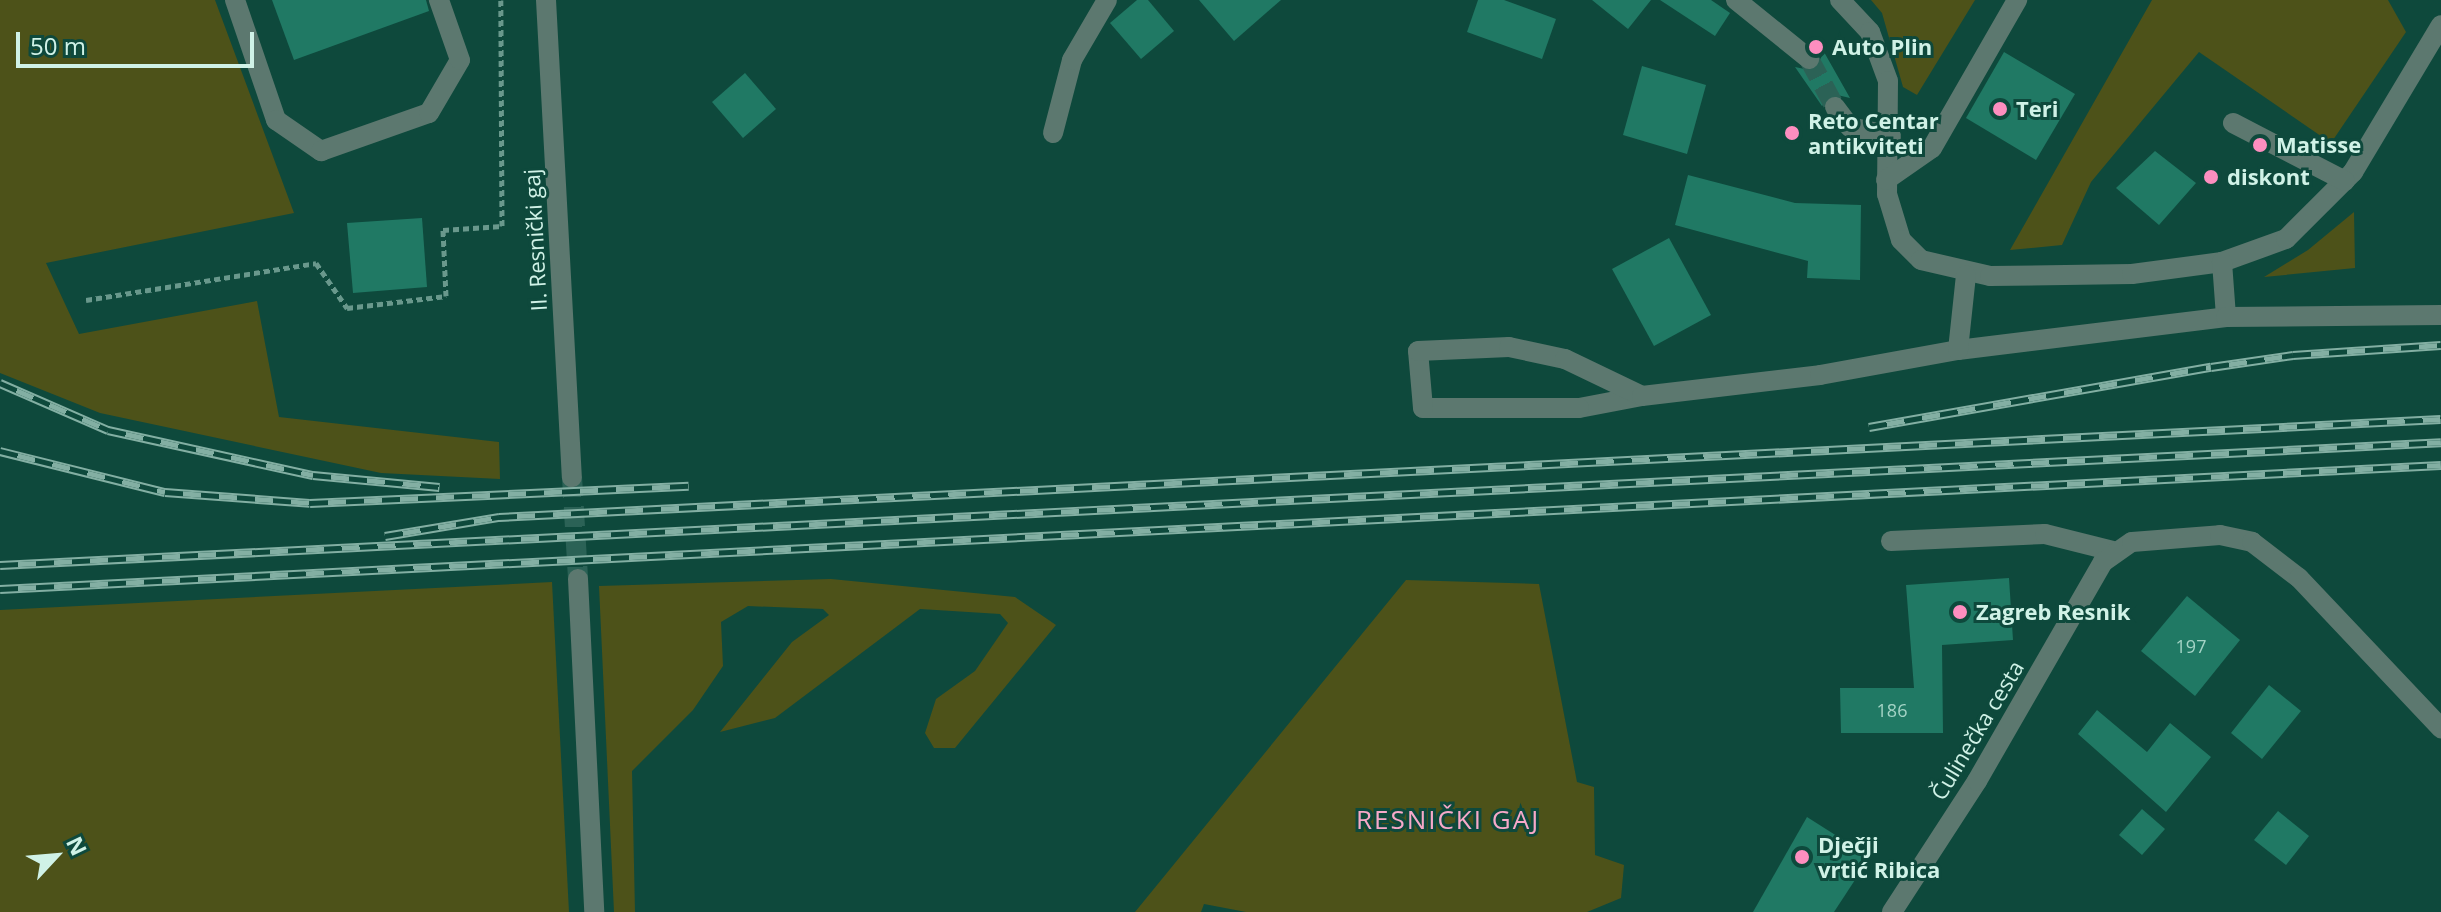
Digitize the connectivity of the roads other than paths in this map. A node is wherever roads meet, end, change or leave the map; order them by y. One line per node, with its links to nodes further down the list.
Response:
1 (235, 0): 2 (street)
2 (439, 0)
3 (546, 0): 22 (street, II. Resnički gaj)
4 (1107, 0): 12 (street)
5 (1736, 0): 9 (street)
6 (1840, 0): 13 (street)
7 (2017, 0): 14 (street)
8 (2441, 25): 15 (street)
9 (1809, 59)
10 (1835, 107): 13 (street)
11 (2233, 123): 15 (street)
12 (1053, 133)
13 (1891, 136): 14 (street)
14 (1886, 180): 17 (street)
15 (2345, 181): 16 (street)
16 (2222, 262): 17 (street); 19 (street)
17 (1966, 275): 20 (street)
18 (2441, 315): 19 (street)
19 (2226, 317): 20 (street)
20 (1958, 350): 21 (street)
21 (1642, 396): 21 (street)
22 (572, 477)
23 (1891, 541): 24 (street)
24 (2113, 551): 26 (street); 28 (street, Čulinečka cesta)
25 (578, 579): 27 (street)
26 (2441, 728)
27 (594, 912)
28 (1892, 912)

